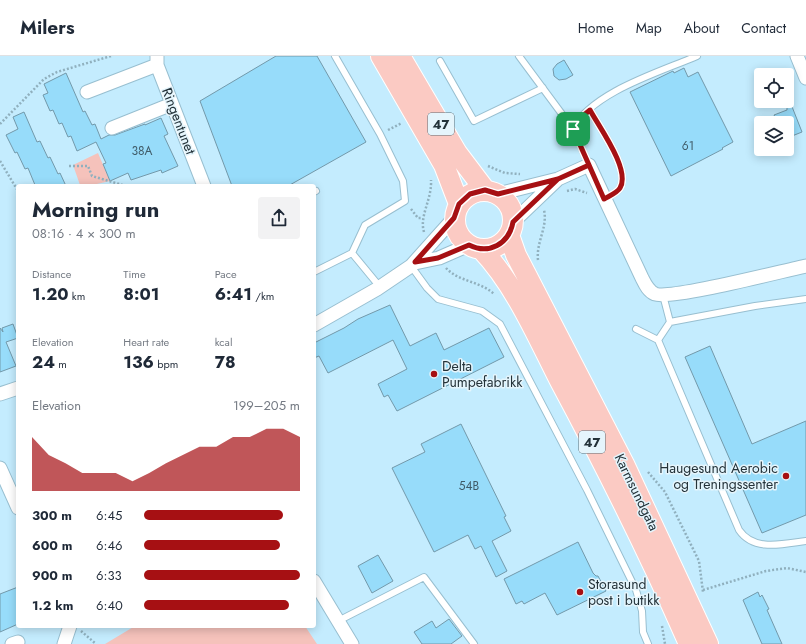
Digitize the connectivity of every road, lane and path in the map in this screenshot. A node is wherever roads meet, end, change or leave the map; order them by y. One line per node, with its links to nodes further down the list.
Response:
1 (111, 56): 17 (path)
2 (336, 56): 21 (lane)
3 (381, 56): 36 (main road, 47)
4 (400, 56): 32 (main road, 47)
5 (519, 56): 11 (lane)
6 (697, 56): 14 (lane)
7 (797, 56): 10 (street)
8 (157, 60): 12 (street); 13 (street, Ringentunet)
9 (440, 61): 11 (lane)
10 (806, 78)
11 (543, 88): 20 (lane)
12 (87, 92)
13 (172, 104): 18 (street); 29 (street, Ringentunet)
14 (590, 110): 20 (lane); 34 (lane)
15 (399, 117): 16 (path)
16 (402, 123): 19 (path); 21 (path)
17 (0, 124)
18 (112, 128)
19 (406, 129)
20 (573, 129): 24 (lane)
21 (380, 134): 35 (lane)
22 (0, 161): 31 (path)
23 (484, 163): 30 (path)
24 (589, 165): 27 (street); 34 (street)
25 (69, 166): 28 (path)
26 (430, 176): 37 (path)
27 (558, 179): 30 (street); 33 (street)
28 (119, 184)
29 (203, 184)
30 (531, 185): 32 (street)
31 (16, 188)
32 (491, 192): 36 (main road); 38 (main road, 47)
33 (539, 199): 38 (street); 43 (path)
34 (604, 199): 47 (street)
35 (405, 201): 37 (path); 41 (lane)
36 (457, 211): 40 (main road, 47); 42 (street)
37 (422, 218): 39 (path)
38 (511, 228): 40 (main road); 73 (main road, Karmsundgata / 47)
39 (426, 237)
40 (475, 247): 42 (street); 72 (main road, Karmsundgata / 47)
41 (352, 253): 45 (lane); 46 (lane)
42 (413, 264): 46 (street); 71 (lane)
43 (540, 265)
44 (806, 266): 47 (street)
45 (316, 271)
46 (380, 287): 50 (street)
47 (663, 295): 49 (lane)
48 (806, 299): 49 (lane)
49 (670, 322): 52 (lane)
50 (316, 324)
51 (636, 329): 52 (lane)
52 (658, 340): 60 (lane)
53 (16, 389): 54 (street)
54 (0, 394)
55 (0, 468): 57 (street)
56 (647, 470): 58 (path)
57 (16, 504)
58 (684, 530): 59 (path); 63 (path)
59 (680, 533)
60 (806, 541)
61 (806, 572): 63 (path)
62 (316, 584): 65 (street)
63 (703, 590): 64 (path)
64 (705, 596)
65 (338, 621): 69 (street); 70 (lane)
66 (75, 628): 67 (street); 68 (path)
67 (64, 644)
68 (96, 644)
69 (352, 644)
70 (474, 644)
71 (648, 644)
72 (689, 644)
73 (708, 644)

